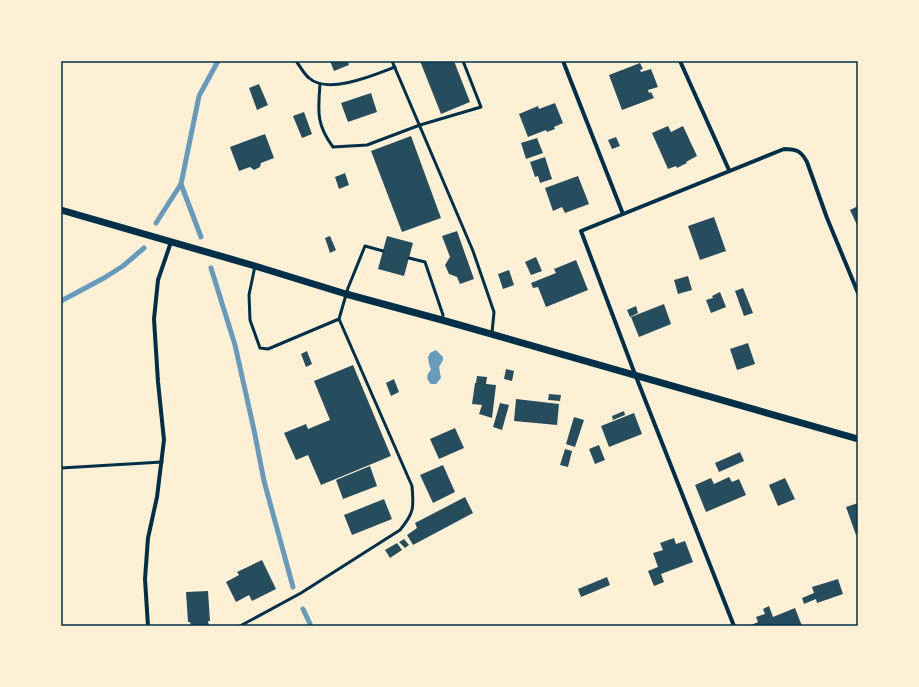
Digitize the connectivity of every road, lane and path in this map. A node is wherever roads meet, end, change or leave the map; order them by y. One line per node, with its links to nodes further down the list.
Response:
1 (296, 61): 7 (lane)
2 (392, 61): 6 (lane)
3 (464, 61): 8 (lane)
4 (563, 61): 11 (street)
5 (680, 61): 9 (street)
6 (395, 67): 7 (lane); 8 (lane)
7 (320, 84): 8 (lane)
8 (420, 125): 20 (lane)
9 (729, 170): 11 (street); 16 (street)
10 (61, 210): 12 (street)
11 (623, 214): 21 (street)
12 (171, 242): 15 (street); 23 (street)
13 (383, 251): 17 (lane)
14 (409, 258): 19 (lane)
15 (255, 266): 17 (street); 18 (lane)
16 (858, 293)
17 (346, 294): 18 (lane); 19 (street)
18 (339, 318): 26 (lane)
19 (442, 320): 20 (street)
20 (492, 335): 21 (street)
21 (635, 376): 22 (street); 27 (street)
22 (858, 439)
23 (162, 462): 24 (lane); 25 (street)
24 (61, 468)
25 (148, 626)
26 (240, 626)
27 (734, 626)

